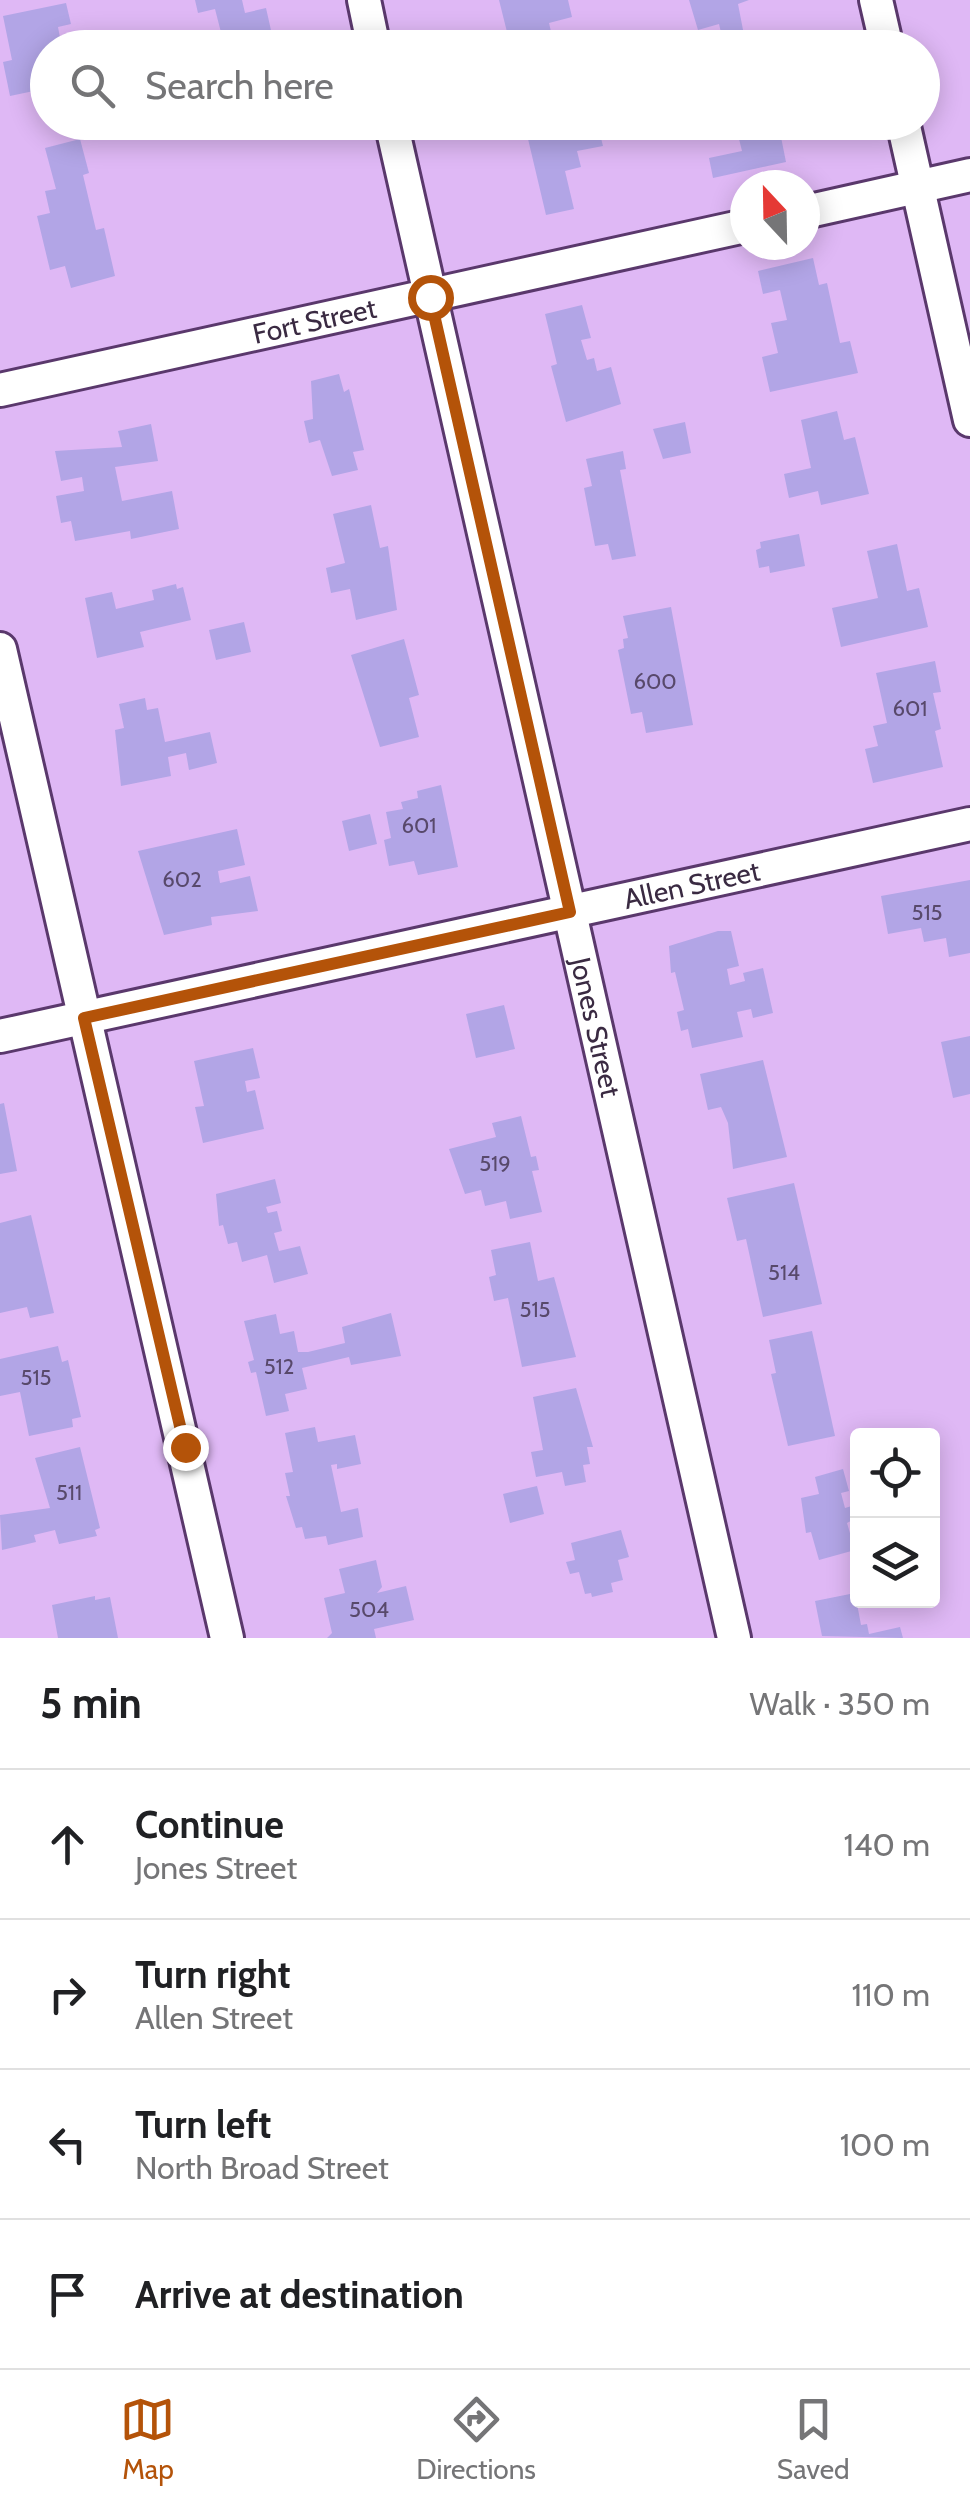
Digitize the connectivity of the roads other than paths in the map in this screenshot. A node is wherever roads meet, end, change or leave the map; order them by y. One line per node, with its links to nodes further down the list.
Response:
1 (364, 0): 3 (street)
2 (876, 0): 4 (street)
3 (370, 30)
4 (882, 30)
5 (395, 140): 11 (street, Jones Street)
6 (908, 140): 8 (street)
7 (970, 175): 8 (street)
8 (918, 187): 9 (street); 13 (street)
9 (820, 209)
10 (730, 229): 11 (street, Fort Street)
11 (430, 297): 12 (street, Fort Street); 16 (street, Jones Street)
12 (0, 390)
13 (970, 420)
14 (0, 648): 17 (street)
15 (970, 824): 16 (street, Allen Street)
16 (570, 912): 17 (street, Allen Street); 20 (street, Jones Street)
17 (84, 1018): 18 (street, Allen Street); 19 (street)
18 (0, 1036)
19 (227, 1638)
20 (734, 1638)

